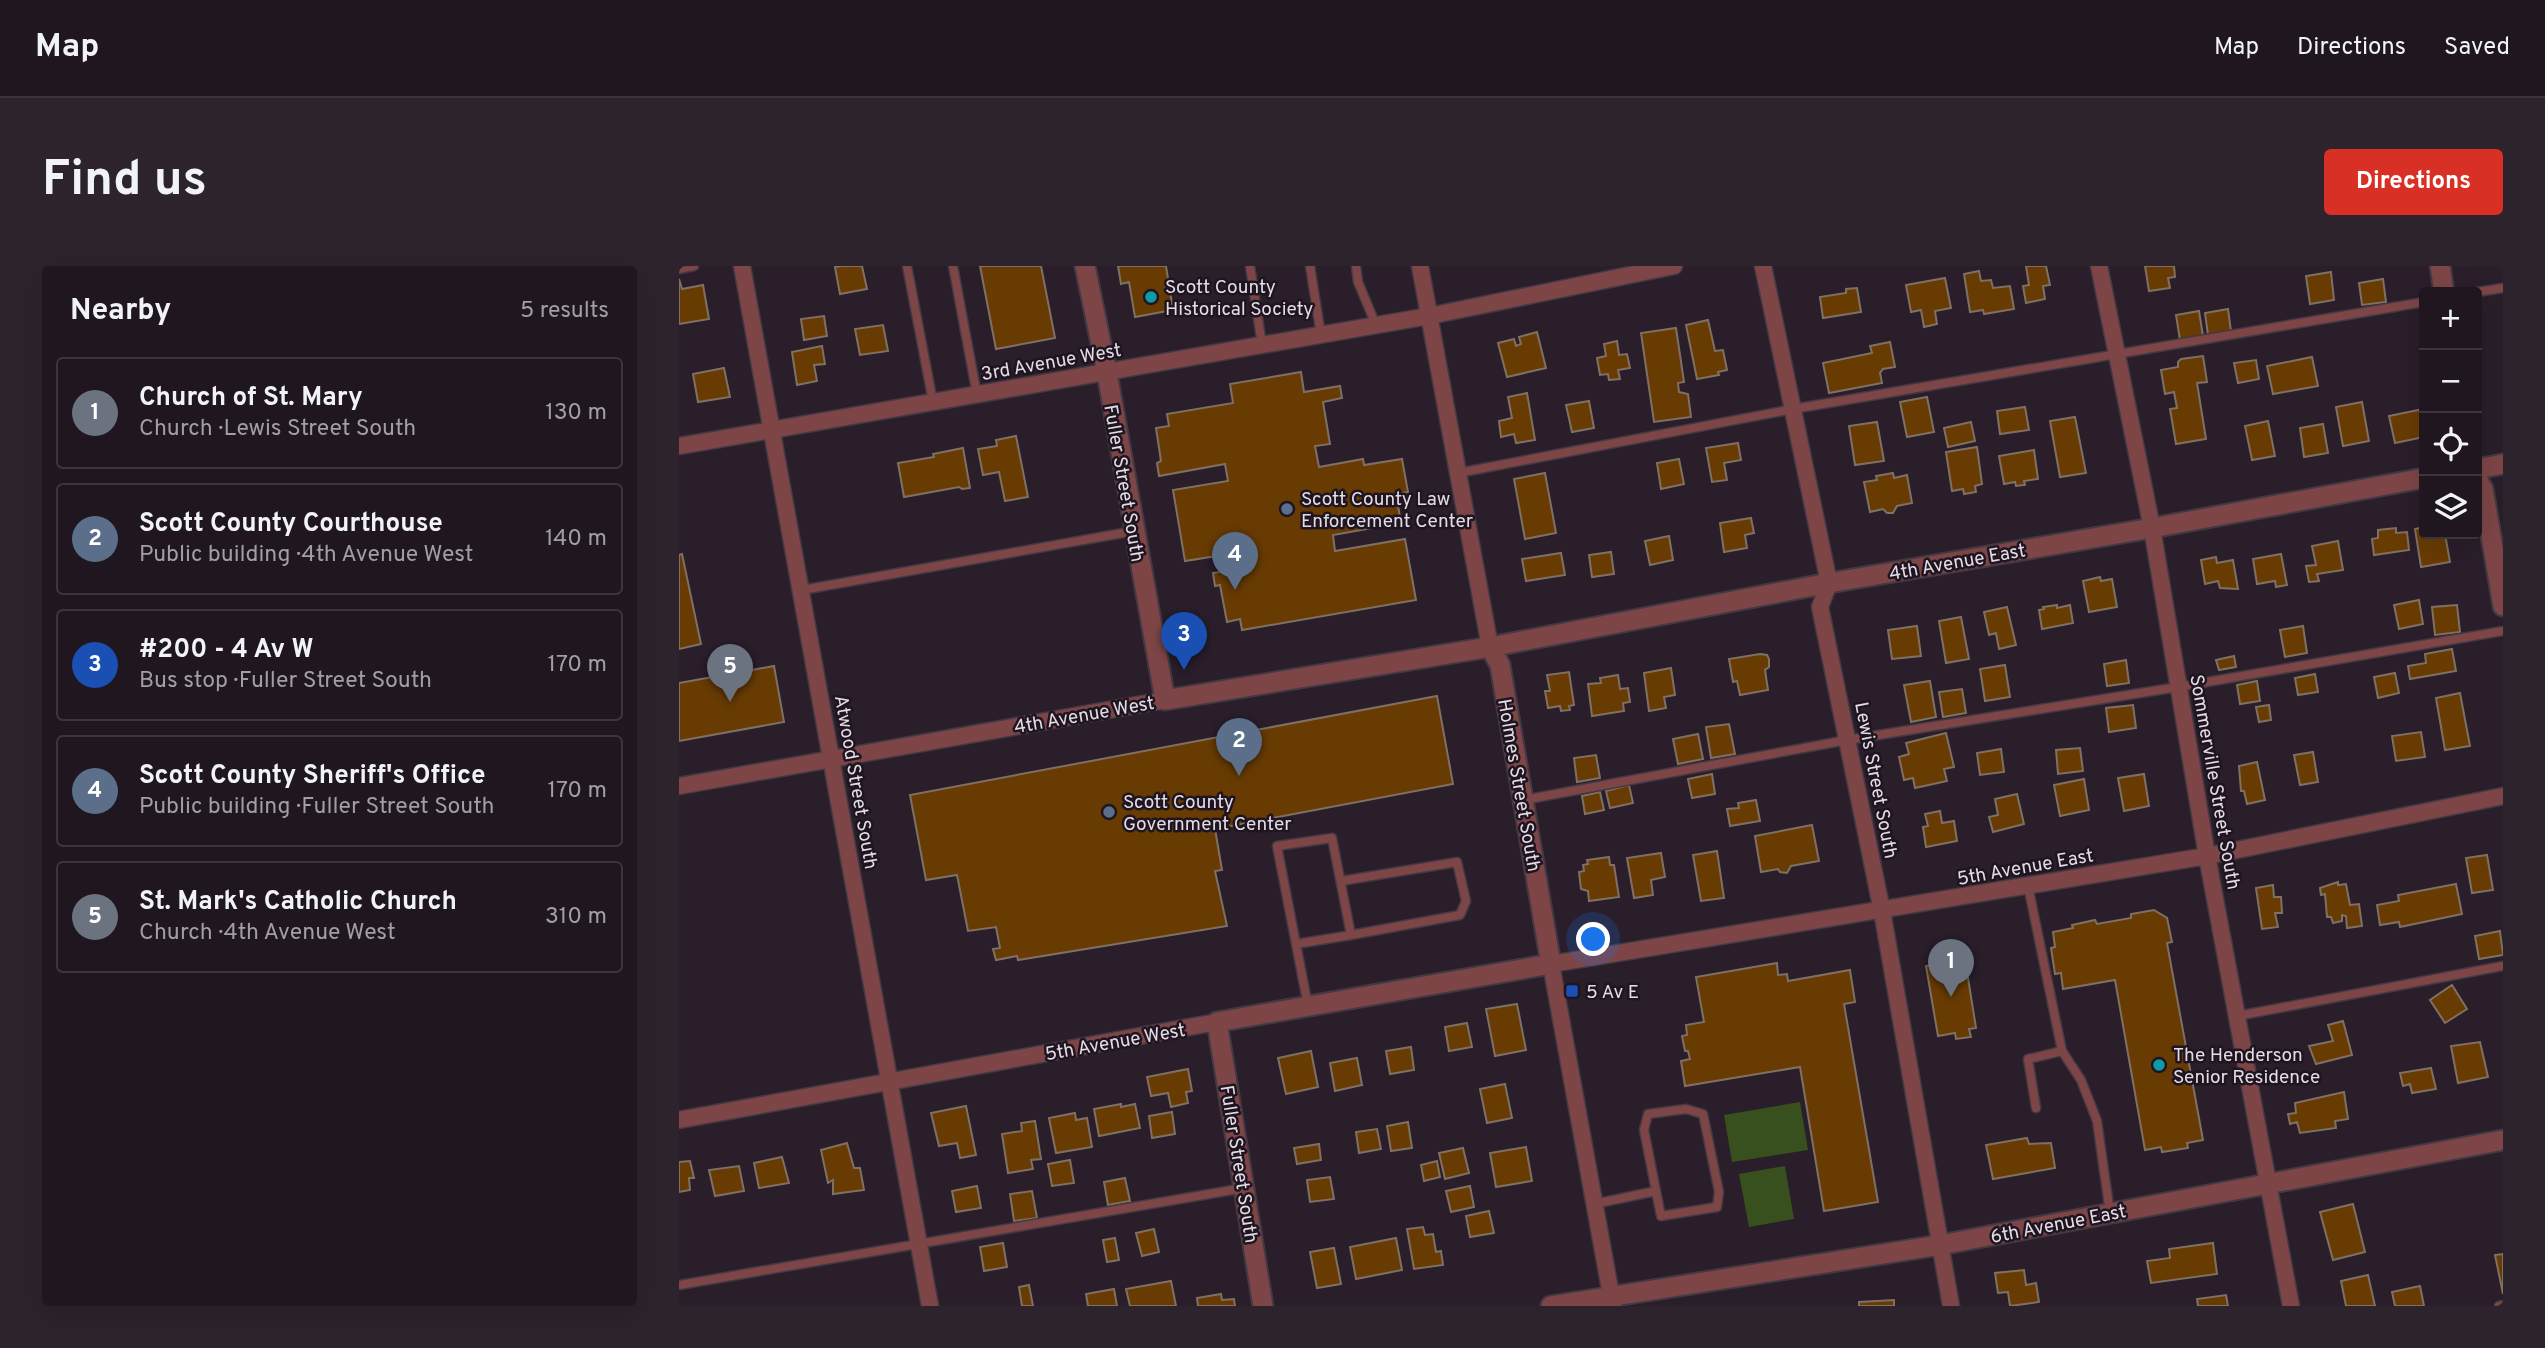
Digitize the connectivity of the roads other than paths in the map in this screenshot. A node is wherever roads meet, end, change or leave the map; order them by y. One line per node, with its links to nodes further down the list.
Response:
1 (694, 266): 14 (lane)
2 (742, 266): 28 (street, Atwood Street South)
3 (907, 266): 26 (lane)
4 (953, 266): 25 (lane)
5 (1085, 266): 24 (street, Fuller Street South)
6 (1250, 266): 22 (lane)
7 (1310, 266): 21 (lane)
8 (1356, 266): 20 (lane)
9 (1420, 266): 19 (street, Holmes Street South)
10 (1674, 266): 19 (street, 3rd Avenue West)
11 (1763, 266): 27 (street, Lewis Street South)
12 (2099, 266): 23 (street, Sommerville Street South)
13 (2440, 266): 15 (street)
14 (679, 269)
15 (2443, 287)
16 (2503, 288): 17 (lane)
17 (2482, 291)
18 (2419, 303): 23 (lane)
19 (1429, 316): 20 (street, 3rd Avenue West); 32 (street, Holmes Street South)
20 (1376, 325): 21 (street, 3rd Avenue West)
21 (1321, 335): 22 (street, 3rd Avenue West)
22 (1262, 345): 24 (street, 3rd Avenue West)
23 (2117, 354): 27 (lane); 35 (street, Sommerville Street South)
24 (1107, 373): 25 (street, 3rd Avenue West); 36 (street, Fuller Street South)
25 (977, 395): 26 (street, 3rd Avenue West)
26 (933, 402): 28 (street, 3rd Avenue West)
27 (1793, 409): 32 (lane); 37 (street, Lewis Street South)
28 (772, 431): 29 (street, 3rd Avenue West); 38 (street, Atwood Street South)
29 (679, 446)
30 (2503, 464): 31 (street)
31 (2482, 468)
32 (1458, 473): 41 (street, Holmes Street South)
33 (2419, 479): 35 (street, 4th Avenue East)
34 (2482, 487): 39 (street)
35 (2152, 528): 37 (street, 4th Avenue East); 42 (street, Sommerville Street South)
36 (1134, 531): 38 (lane); 43 (street, Fuller Street South)
37 (1829, 583): 41 (street, 4th Avenue East); 44 (street, Lewis Street South)
38 (801, 590): 45 (street, Atwood Street South)
39 (2503, 606)
40 (2503, 631): 42 (lane)
41 (1490, 647): 43 (street, 4th Avenue West); 48 (street, Holmes Street South)
42 (2178, 687): 44 (lane); 49 (street, Sommerville Street South)
43 (1164, 700): 45 (street, 4th Avenue West)
44 (1847, 740): 48 (lane); 52 (street, Lewis Street South)
45 (831, 759): 46 (street, 4th Avenue West); 61 (street, Atwood Street South)
46 (679, 786)
47 (2503, 796): 49 (street, 5th Avenue East)
48 (1523, 800): 55 (street, Holmes Street South)
49 (2207, 856): 51 (street, 5th Avenue East); 58 (street, Sommerville Street South)
50 (1341, 881): 53 (lane); 53 (lane); 54 (lane)
51 (2028, 886): 52 (street, 5th Avenue East); 60 (lane)
52 (1881, 911): 55 (street, 5th Avenue East); 71 (street, Lewis Street South)
53 (1352, 935): 54 (lane)
54 (1296, 944): 57 (lane)
55 (1551, 964): 57 (street, 5th Avenue West); 68 (street, Holmes Street South)
56 (2503, 966): 58 (lane)
57 (1308, 1006): 59 (street, 5th Avenue West)
58 (2237, 1016): 65 (street, Sommerville Street South)
59 (1217, 1022): 61 (street, 5th Avenue West); 66 (street, Fuller Street South)
60 (2062, 1051): 62 (lane); 69 (lane)
61 (888, 1081): 63 (street, 5th Avenue West); 70 (street, Atwood Street South)
62 (2036, 1108)
63 (679, 1120)
64 (2503, 1140): 65 (street, 6th Avenue East)
65 (2269, 1184): 69 (street, 6th Avenue East); 78 (street, Sommerville Street South)
66 (1244, 1188): 70 (lane); 75 (street, Fuller Street South)
67 (1656, 1191): 67 (lane); 68 (lane)
68 (1594, 1204): 73 (street, Holmes Street South)
69 (2110, 1213): 71 (street, 6th Avenue East)
70 (919, 1245): 72 (lane); 74 (street, Atwood Street South)
71 (1940, 1245): 73 (street, 6th Avenue East); 77 (street, Lewis Street South)
72 (679, 1285)
73 (1612, 1301): 76 (street, 6th Avenue East)
74 (930, 1306)
75 (1263, 1306)
76 (1551, 1306)
77 (1951, 1306)
78 (2291, 1306)

